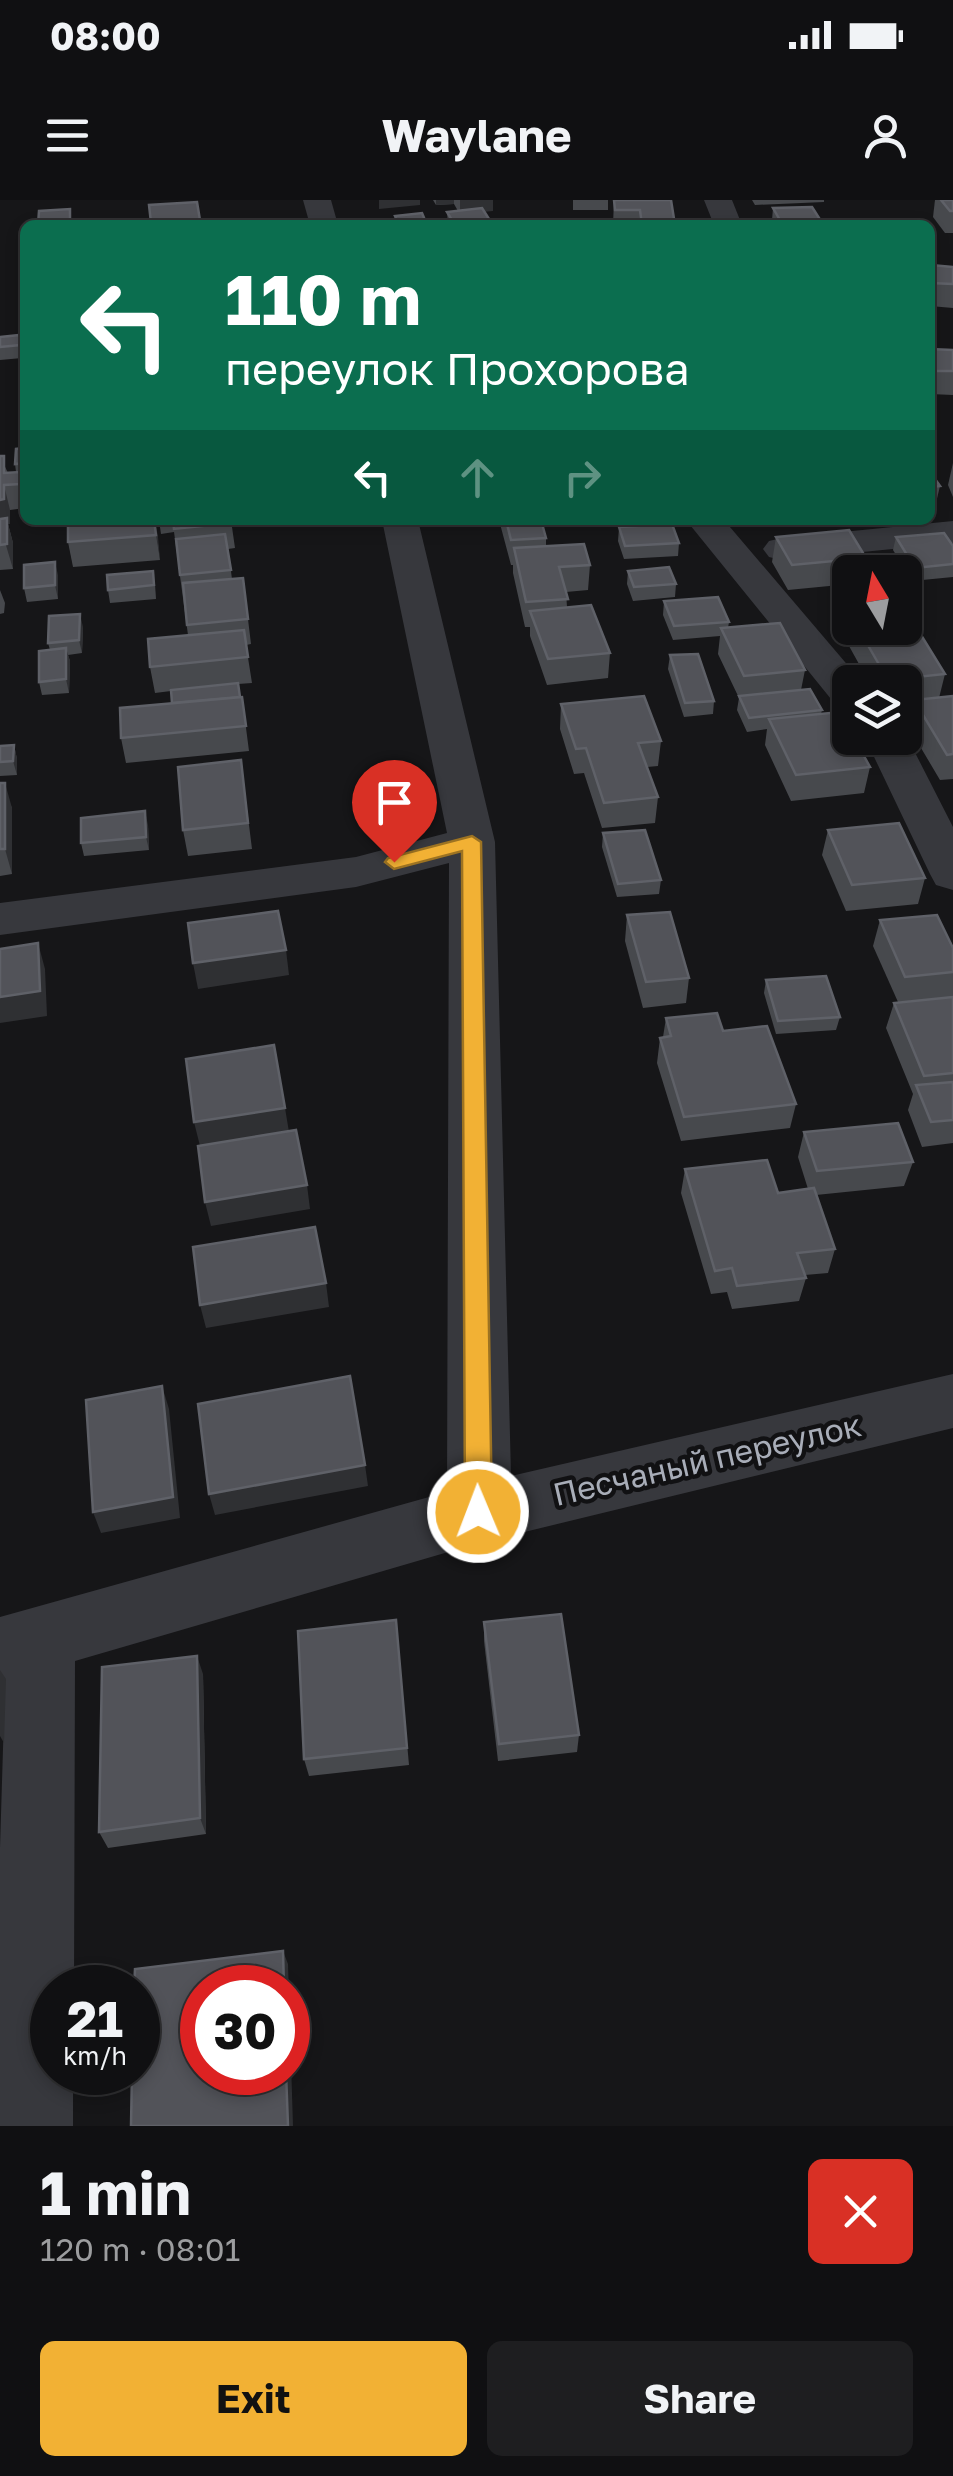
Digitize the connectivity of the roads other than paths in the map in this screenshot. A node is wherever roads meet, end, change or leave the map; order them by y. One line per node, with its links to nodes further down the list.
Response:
1 (401, 525): 7 (street)
2 (708, 525): 4 (street)
3 (953, 532): 4 (street)
4 (729, 554): 5 (street)
5 (832, 674)
6 (895, 755): 8 (street)
7 (472, 842): 9 (street); 11 (street)
8 (953, 874)
9 (0, 919)
10 (953, 1401): 11 (street, Песчаный переулок)
11 (478, 1512): 12 (street, Песчаный переулок)
12 (20, 1645): 13 (street)
13 (32, 2126)

